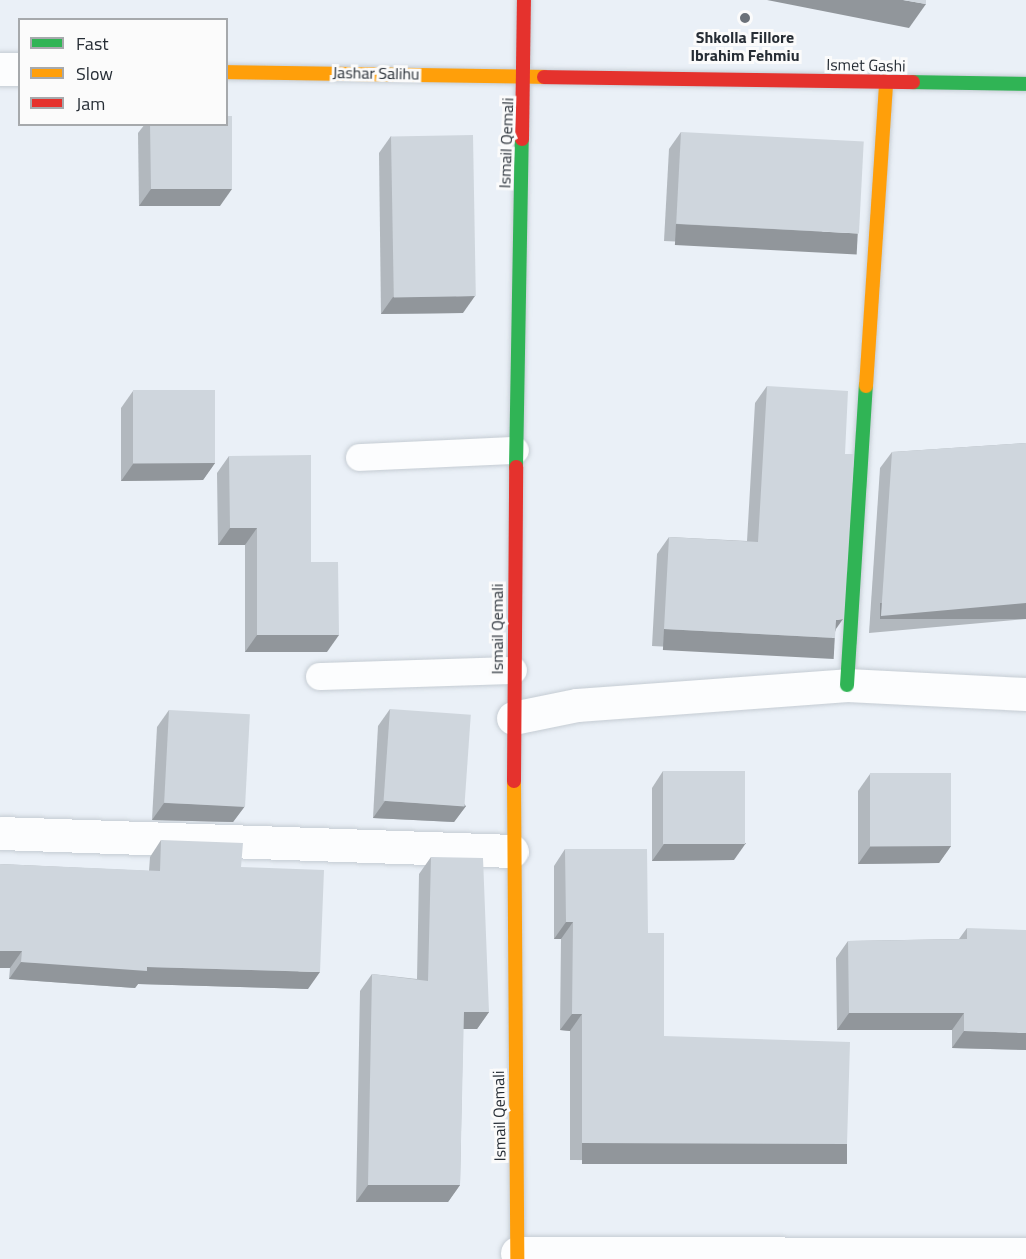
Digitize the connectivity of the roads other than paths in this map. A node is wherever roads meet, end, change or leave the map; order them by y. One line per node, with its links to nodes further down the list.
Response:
1 (525, 0): 5 (street, Ismail Qemali)
2 (0, 69): 3 (street)
3 (18, 69)
4 (228, 72): 5 (street, Jashar Salihu)
5 (525, 75): 6 (street, Ismet Gashi); 8 (street, Ismail Qemali)
6 (886, 82): 7 (street, Ismet Gashi); 12 (street)
7 (1026, 84)
8 (515, 450): 9 (lane); 10 (street, Ismail Qemali)
9 (359, 457)
10 (513, 670): 11 (lane); 14 (street, Ismail Qemali)
11 (319, 676)
12 (847, 685): 13 (street); 14 (street)
13 (1026, 694)
14 (513, 718): 16 (street, Ismail Qemali)
15 (0, 833): 16 (street)
16 (512, 851): 17 (street, Ismail Qemali)
17 (517, 1256): 18 (street)
18 (1011, 1256)

